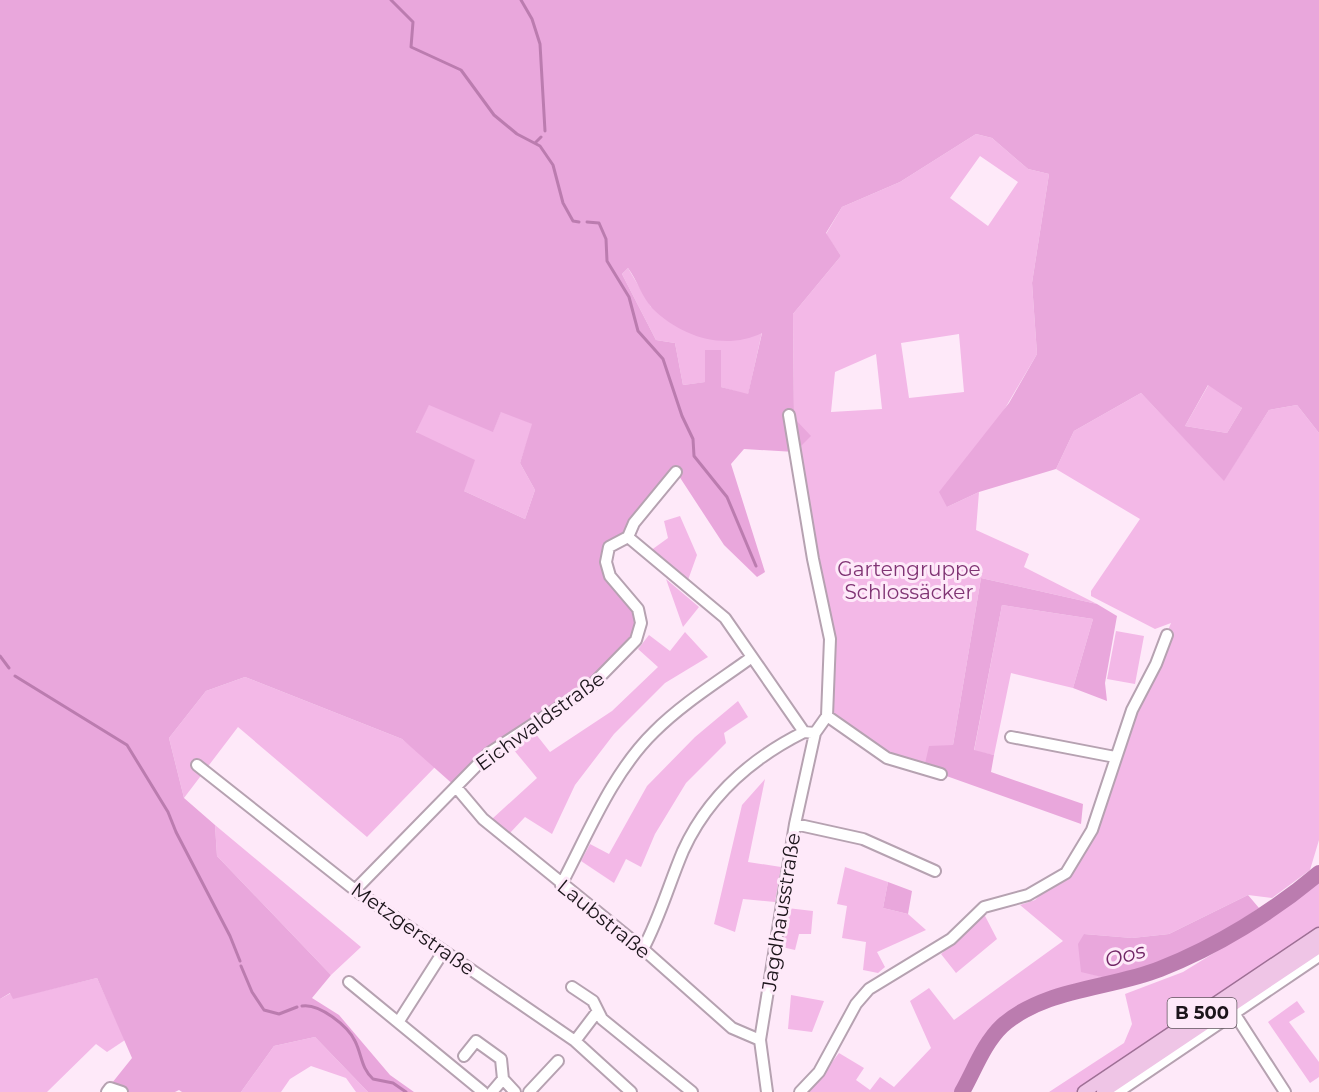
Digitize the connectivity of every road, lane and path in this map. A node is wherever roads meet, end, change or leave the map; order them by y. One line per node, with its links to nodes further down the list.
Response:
1 (789, 415): 6 (street)
2 (676, 472): 3 (street)
3 (628, 537): 5 (street); 12 (street, Eichwaldstraße)
4 (1167, 635): 9 (street)
5 (752, 657): 7 (street); 15 (street)
6 (827, 716): 7 (street, Jagdhausstraße); 11 (street)
7 (809, 732): 13 (street, Jagdhausstraße); 19 (street)
8 (1011, 737): 9 (street)
9 (1114, 757): 42 (street)
10 (197, 765): 16 (street, Metzgerstraße)
11 (941, 774)
12 (456, 787): 15 (street, Laubstraße); 16 (street, Eichwaldstraße)
13 (795, 824): 14 (street); 27 (street, Jagdhausstraße)
14 (935, 871)
15 (561, 885): 19 (street, Laubstraße)
16 (355, 890): 20 (street, Metzgerstraße)
17 (1319, 934): 43 (main road, B 500)
18 (1319, 947): 44 (main road, B 500)
19 (643, 949): 27 (street, Laubstraße)
20 (443, 952): 26 (street); 28 (street, Metzgerstraße)
21 (1319, 956): 25 (street)
22 (349, 982): 26 (street)
23 (572, 987): 24 (street)
24 (597, 1012): 28 (street); 40 (street)
25 (1234, 1013): 32 (street); 45 (street)
26 (399, 1021): 35 (street)
27 (760, 1040): 41 (street, Jagdhausstraße)
28 (574, 1041): 39 (street, Metzgerstraße)
29 (464, 1056): 31 (street)
30 (558, 1061): 38 (street)
31 (503, 1079): 36 (street); 37 (street)
32 (1122, 1091)
33 (107, 1092): 34 (street)
34 (122, 1092)
35 (483, 1092)
36 (492, 1092)
37 (515, 1092)
38 (529, 1092)
39 (631, 1092)
40 (692, 1092)
41 (767, 1092)
42 (800, 1092)
43 (1084, 1092)
44 (1103, 1092)
45 (1285, 1092)

